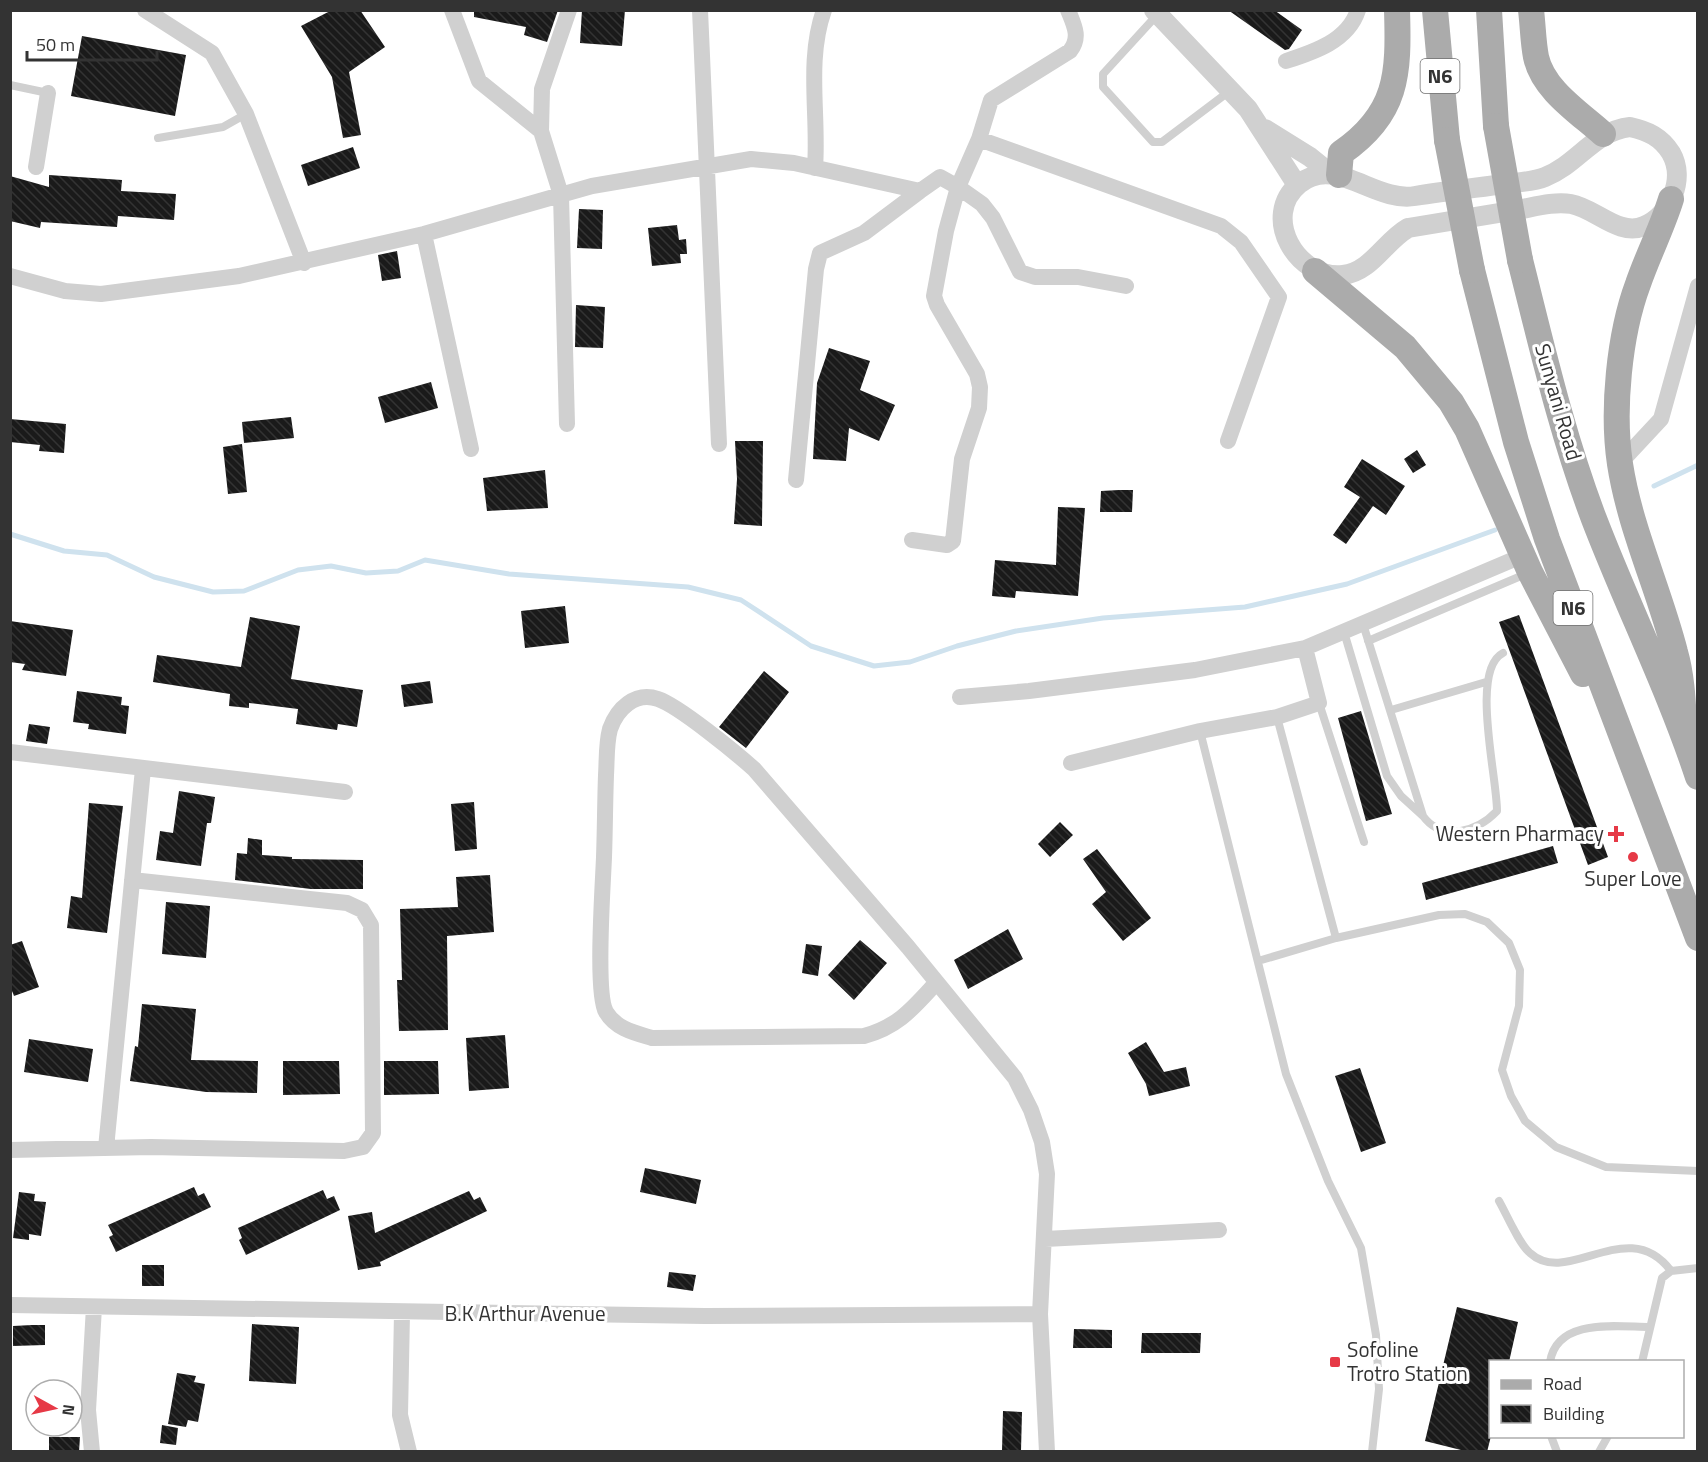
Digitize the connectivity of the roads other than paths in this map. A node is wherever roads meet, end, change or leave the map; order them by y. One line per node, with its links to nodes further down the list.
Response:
1 (145, 10): 17 (street)
2 (452, 10): 19 (street)
3 (568, 10): 19 (street)
4 (700, 10): 23 (street)
5 (824, 10): 25 (street)
6 (1068, 10): 22 (street)
7 (1358, 10): 13 (street)
8 (1397, 10): 26 (main road)
9 (1435, 10): 61 (main road, N6, bridge)
10 (1489, 10): 57 (main road, Sunyani Road / N6, bridge)
11 (1531, 10): 20 (main road)
12 (1156, 12): 15 (street); 15 (lane)
13 (1286, 60)
14 (10, 85): 16 (lane)
15 (1231, 90): 18 (street)
16 (48, 93): 24 (street)
17 (246, 114): 21 (lane); 33 (street)
18 (1260, 126): 26 (street); 27 (street)
19 (541, 131): 30 (street)
20 (1603, 134): 26 (street); 31 (street)
21 (158, 138)
22 (979, 139): 28 (street); 39 (street)
23 (709, 165): 25 (street); 30 (street); 40 (street)
24 (36, 167)
25 (815, 168): 29 (street)
26 (1335, 174): 27 (street)
27 (1298, 185): 34 (street)
28 (958, 187): 29 (street); 36 (street); 44 (street)
29 (920, 191): 43 (street)
30 (561, 195): 32 (street); 38 (street)
31 (1671, 199): 34 (street); 42 (main road)
32 (424, 234): 33 (street); 41 (street)
33 (304, 263): 35 (street)
34 (1315, 271): 45 (main road)
35 (10, 276)
36 (1126, 286)
37 (1698, 286): 42 (street)
38 (567, 424)
39 (1227, 441)
40 (719, 444)
41 (471, 449)
42 (1620, 464): 57 (main road)
43 (796, 480)
44 (912, 540)
45 (1527, 564): 46 (street); 48 (lane); 61 (main road)
46 (1363, 624): 47 (street); 48 (lane)
47 (1344, 632): 49 (street); 64 (lane)
48 (1368, 641): 54 (lane)
49 (1305, 648): 52 (street); 53 (street)
50 (1503, 653): 51 (lane)
51 (1486, 682): 54 (lane); 64 (lane)
52 (960, 697)
53 (1319, 703): 55 (street); 65 (lane)
54 (1391, 710): 64 (lane)
55 (1277, 717): 56 (street); 67 (lane)
56 (1200, 731): 59 (street); 69 (lane)
57 (1685, 738): 62 (main road, Sunyani Road / N6)
58 (10, 752): 60 (street)
59 (1071, 763)
60 (143, 768): 63 (street); 66 (street)
61 (1635, 774): 68 (main road, N6)
62 (1697, 776)
63 (345, 792)
64 (1423, 816)
65 (1364, 842)
66 (132, 880): 71 (street); 71 (street)
67 (1336, 938): 69 (lane); 73 (lane)
68 (1698, 938)
69 (1258, 961): 91 (lane)
70 (936, 983): 70 (street); 76 (street)
71 (106, 1148): 72 (street)
72 (10, 1150)
73 (1698, 1171)
74 (1499, 1201): 78 (lane)
75 (1219, 1230): 76 (street)
76 (1045, 1239): 82 (street)
77 (1698, 1268): 78 (lane)
78 (1671, 1271): 83 (lane)
79 (10, 1305): 80 (street, B.K Arthur Avenue)
80 (94, 1307): 81 (street, B.K Arthur Avenue); 88 (street)
81 (402, 1313): 82 (street, B.K Arthur Avenue); 89 (street)
82 (1040, 1314): 90 (street)
83 (1650, 1327): 84 (lane); 85 (lane)
84 (1551, 1360)
85 (1642, 1360)
86 (1551, 1438): 92 (lane)
87 (1607, 1438): 93 (lane)
88 (92, 1452)
89 (409, 1452)
90 (1047, 1452)
91 (1372, 1452)
92 (1557, 1452)
93 (1599, 1452)

